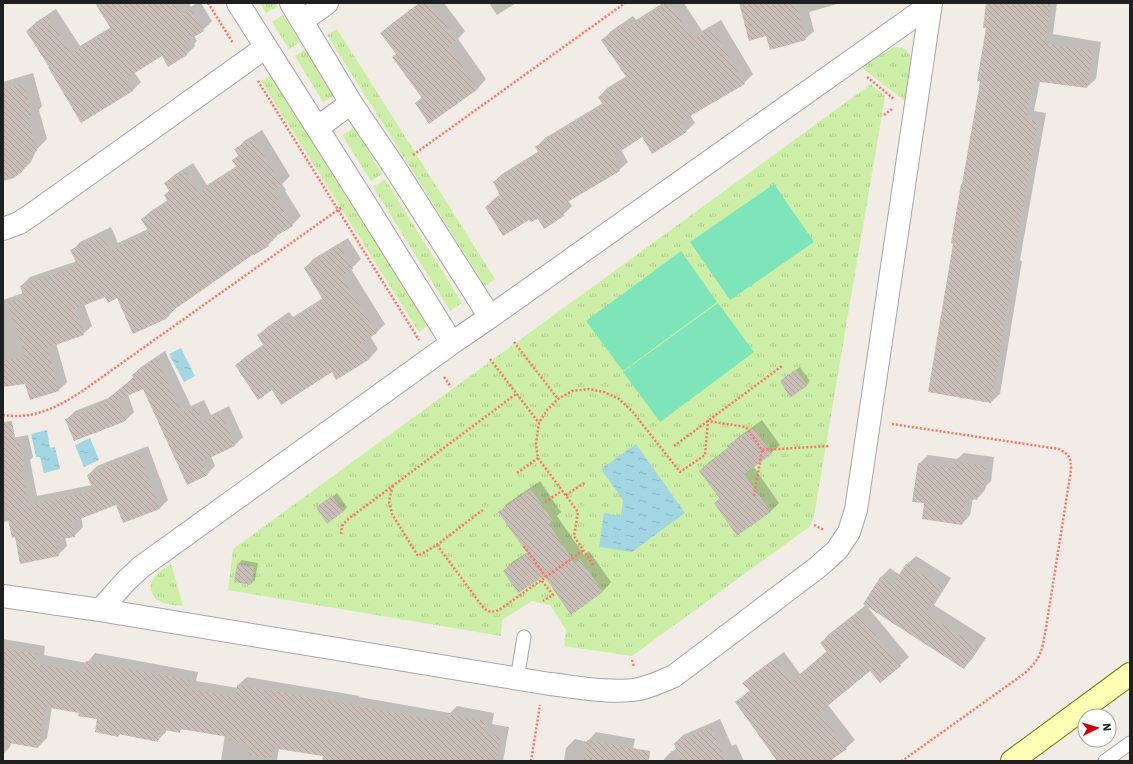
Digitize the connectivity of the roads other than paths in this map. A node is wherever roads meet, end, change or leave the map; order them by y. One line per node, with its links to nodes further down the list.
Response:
1 (238, 3): 6 (street)
2 (291, 3): 5 (street)
3 (327, 3): 5 (street)
4 (930, 4): 10 (street); 16 (street)
5 (302, 21): 7 (street)
6 (266, 47): 8 (street); 9 (street)
7 (351, 103): 8 (street); 10 (street)
8 (317, 128): 11 (street)
9 (3, 230)
10 (490, 317): 11 (street)
11 (452, 343): 13 (street)
12 (3, 596): 13 (street)
13 (100, 610): 16 (street)
14 (524, 637): 16 (lane)
15 (1130, 674): 18 (street)
16 (517, 679)
17 (1130, 743): 19 (lane)
18 (1012, 761)
19 (1105, 761)

